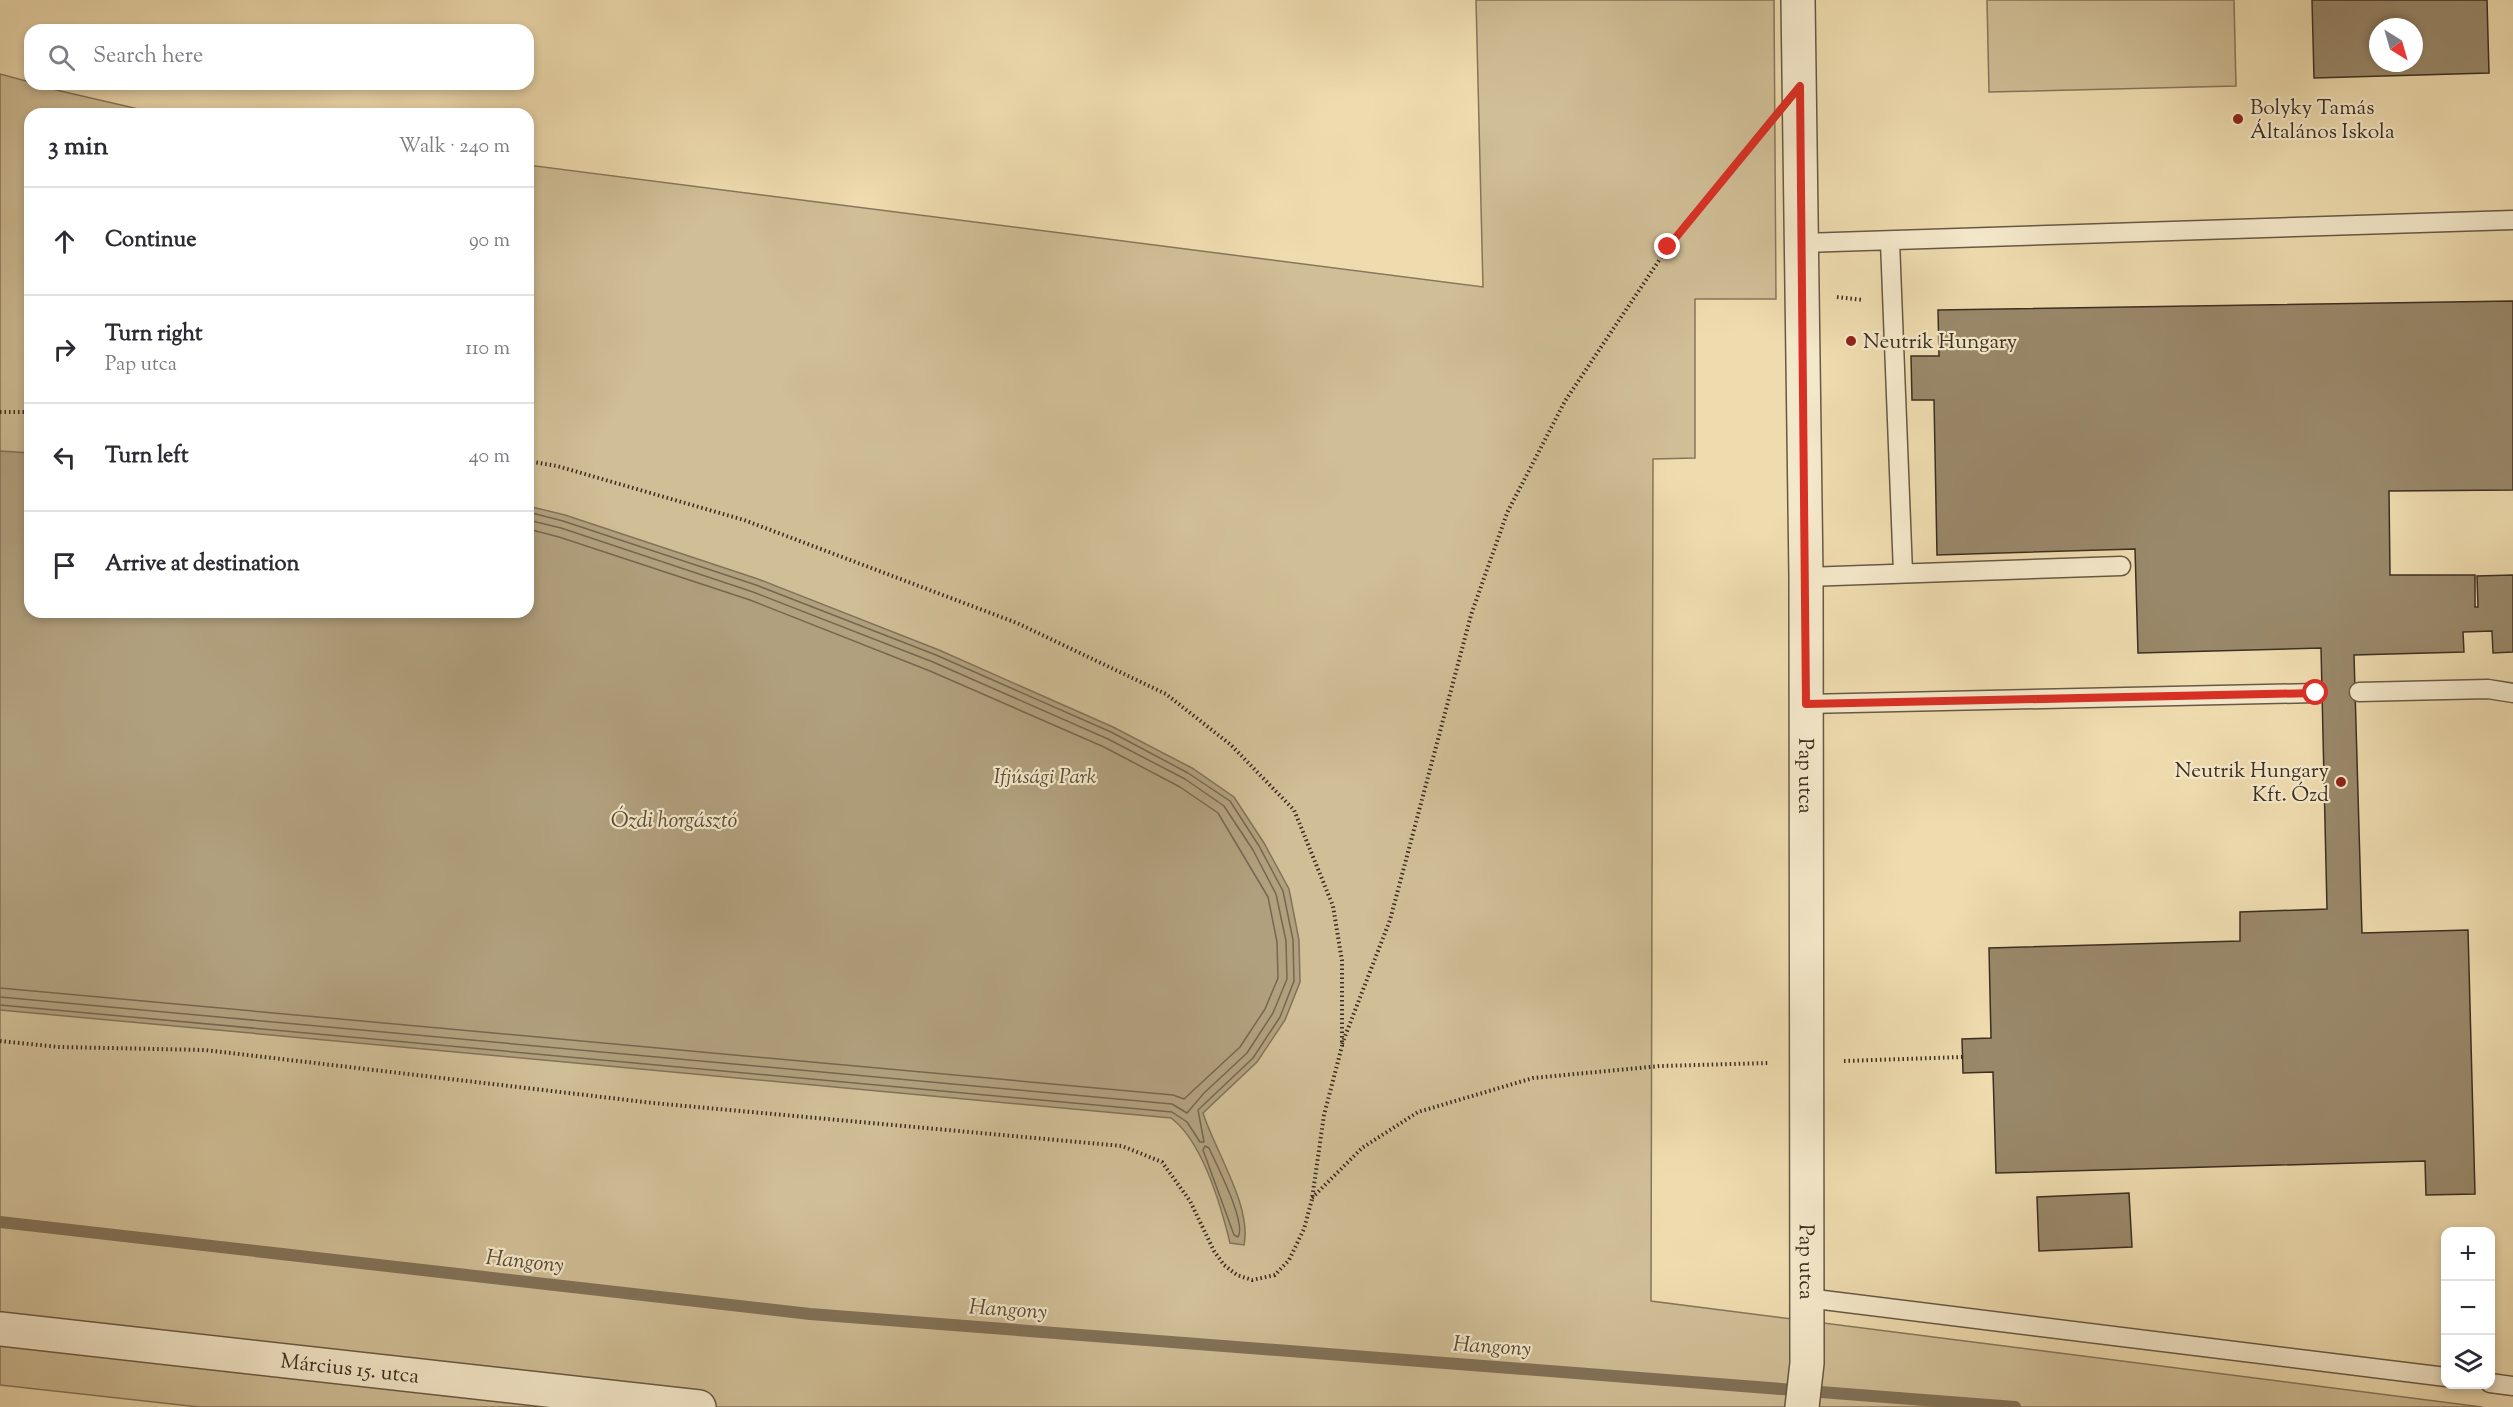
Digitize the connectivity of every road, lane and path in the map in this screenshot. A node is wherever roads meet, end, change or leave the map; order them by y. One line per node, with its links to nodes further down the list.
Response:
1 (1798, 0): 2 (street, Pap utca)
2 (1800, 86): 5 (street, Pap utca); 19 (path)
3 (2513, 220): 4 (lane)
4 (1890, 242): 5 (lane); 12 (lane)
5 (1803, 243): 13 (street, Pap utca)
6 (1834, 297): 7 (path)
7 (1868, 301)
8 (0, 412): 9 (path)
9 (24, 412)
10 (534, 462): 19 (path)
11 (2121, 566): 12 (lane)
12 (1902, 573): 13 (lane)
13 (1806, 577): 17 (street, Pap utca)
14 (2360, 692): 16 (lane)
15 (2316, 693): 17 (lane)
16 (2513, 693)
17 (1806, 704): 24 (street, Pap utca)
18 (0, 1041): 23 (path)
19 (1342, 1046): 23 (path)
20 (1963, 1057): 21 (path)
21 (1839, 1062)
22 (1770, 1063): 23 (path)
23 (1312, 1198)
24 (1807, 1298): 26 (lane); 30 (street, Pap utca)
25 (0, 1329): 29 (street, Március 15. utca)
26 (2441, 1377)
27 (2495, 1384): 28 (lane)
28 (2513, 1386)
29 (699, 1407)
30 (1802, 1407)

